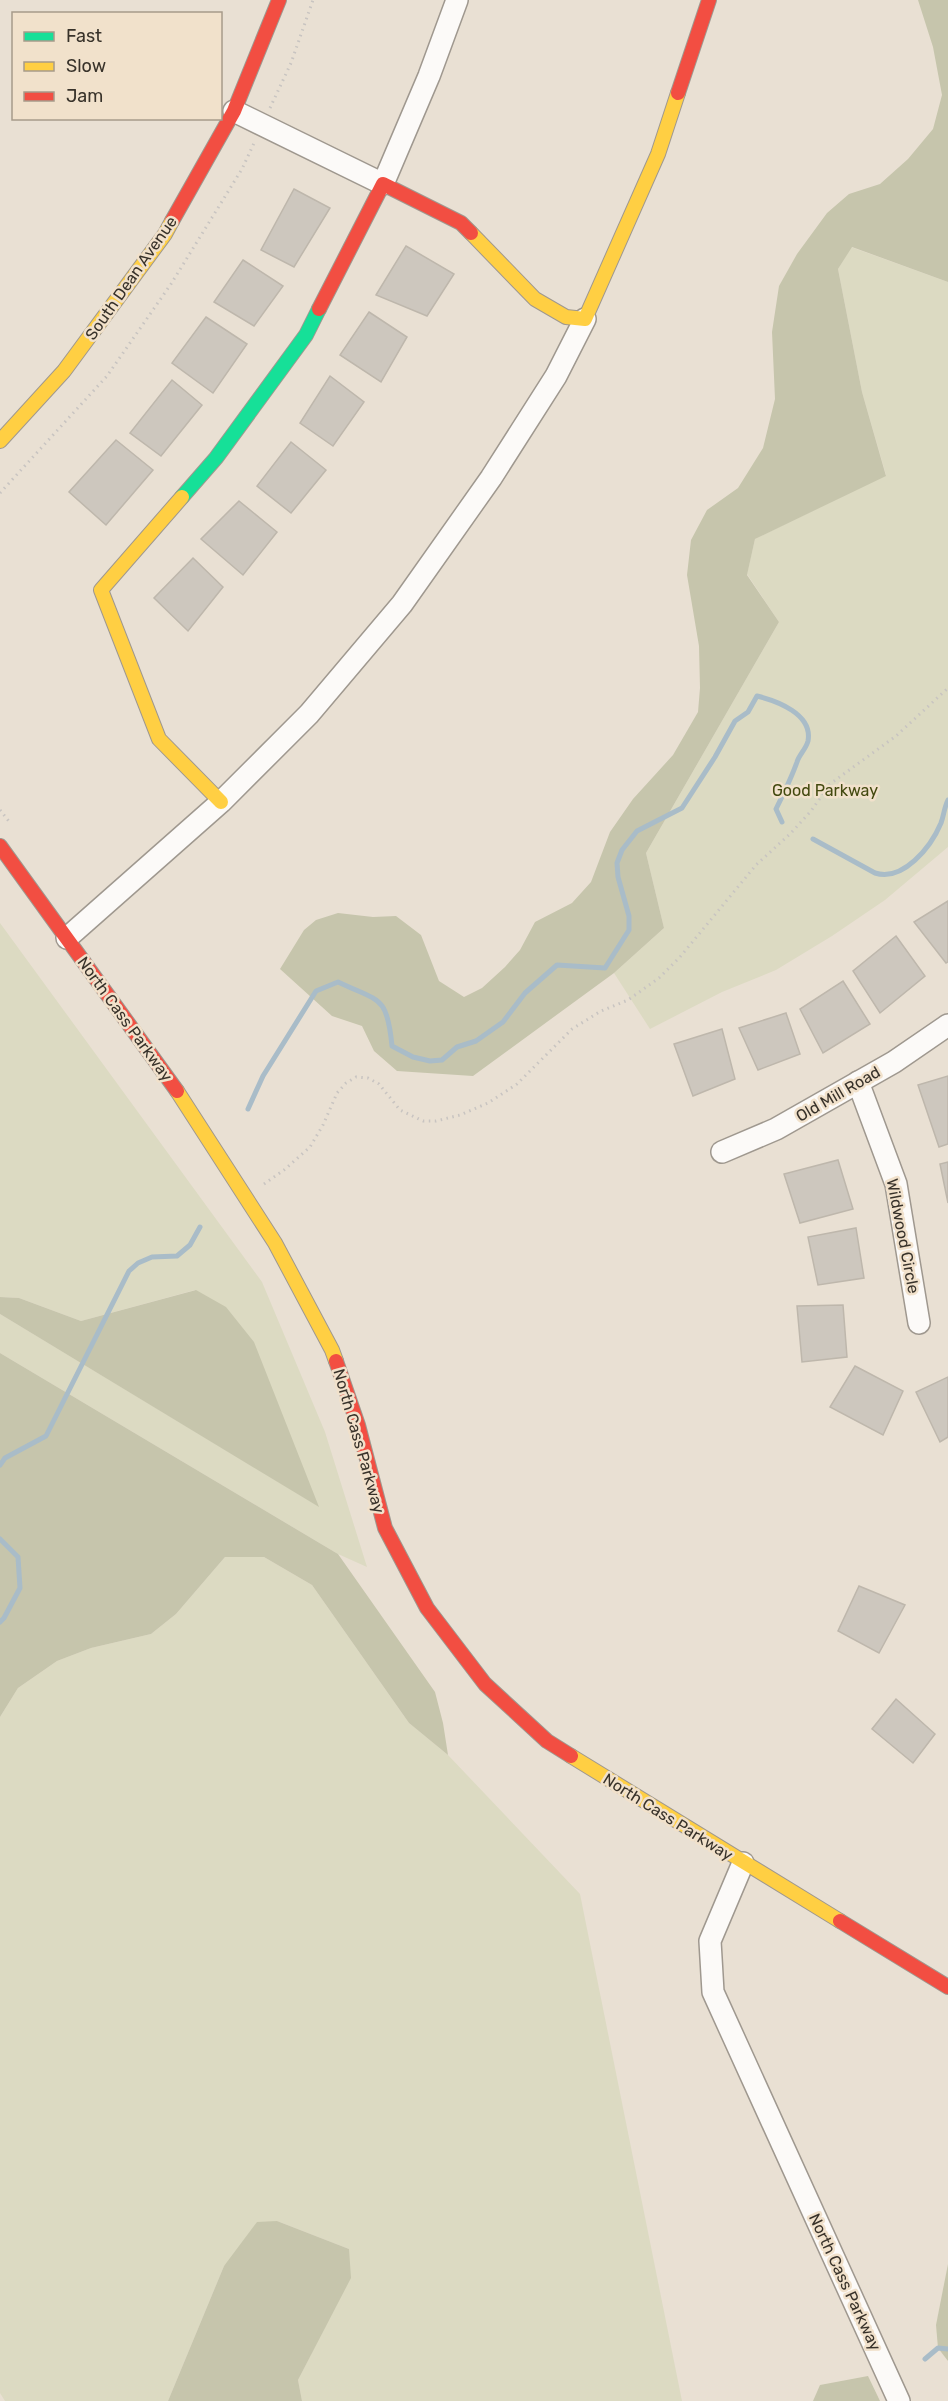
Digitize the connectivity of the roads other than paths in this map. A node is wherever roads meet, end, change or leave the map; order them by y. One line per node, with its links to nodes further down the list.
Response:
1 (279, 0): 4 (street, South Dean Avenue)
2 (457, 0): 5 (street)
3 (709, 0): 6 (street)
4 (234, 111): 5 (street); 7 (street, South Dean Avenue)
5 (383, 184): 6 (street); 8 (street)
6 (585, 319): 8 (street)
7 (0, 441)
8 (221, 802): 10 (street)
9 (0, 846): 10 (street, North Cass Parkway)
10 (67, 938): 15 (street, North Cass Parkway)
11 (948, 1025): 12 (street, Old Mill Road)
12 (858, 1082): 13 (street, Old Mill Road); 14 (street, Wildwood Circle)
13 (722, 1152)
14 (919, 1323)
15 (743, 1863): 16 (street, North Cass Parkway); 17 (street, North Cass Parkway)
16 (948, 1987)
17 (899, 2401)

